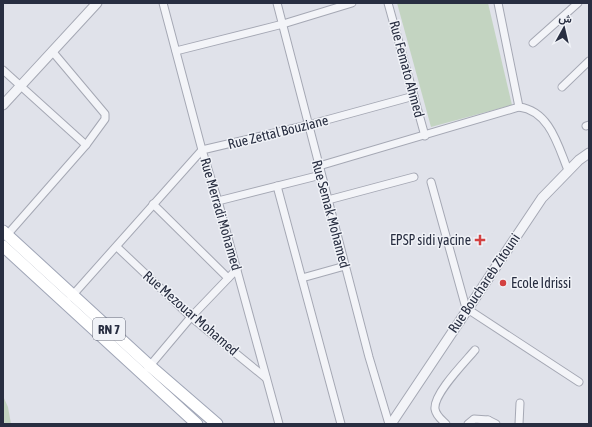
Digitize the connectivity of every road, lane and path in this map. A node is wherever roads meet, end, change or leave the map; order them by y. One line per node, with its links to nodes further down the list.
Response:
1 (97, 3): 12 (street)
2 (163, 3): 11 (street, Rue Merradi Mohamed)
3 (277, 3): 9 (street, Rue Semak Mohamed)
4 (352, 3): 8 (street)
5 (388, 3): 17 (street, Rue Femato Ahmed)
6 (498, 3): 19 (street)
7 (578, 3): 10 (street)
8 (337, 5): 9 (street)
9 (283, 24): 11 (street); 20 (street, Rue Semak Mohamed)
10 (533, 43)
11 (176, 51): 23 (street, Rue Merradi Mohamed)
12 (52, 52): 15 (street); 22 (street)
13 (589, 61): 16 (street)
14 (3, 70): 15 (street)
15 (20, 86): 18 (street); 22 (street)
16 (562, 86)
17 (414, 96): 20 (street, Rue Zettal Bouziane); 21 (street, Rue Femato Ahmed)
18 (3, 106)
19 (519, 107): 21 (street); 26 (street)
20 (308, 125): 23 (street, Rue Zettal Bouziane); 25 (street, Rue Semak Mohamed)
21 (426, 136): 25 (street)
22 (86, 145): 34 (street)
23 (202, 150): 32 (street, Rue Merradi Mohamed); 33 (street)
24 (589, 153): 26 (street, Rue Bouchareb Zitouni)
25 (319, 166): 27 (street, Rue Semak Mohamed)
26 (568, 170): 42 (street, Rue Bouchareb Zitouni)
27 (321, 175): 30 (street); 31 (street, Rue Semak Mohamed)
28 (414, 177): 31 (street)
29 (431, 182): 42 (street)
30 (277, 186): 32 (street); 40 (street)
31 (328, 200): 37 (street, Rue Semak Mohamed)
32 (218, 201): 38 (street, Rue Merradi Mohamed)
33 (153, 204): 36 (street); 39 (street)
34 (5, 233): 41 (main road, RN 7)
35 (3, 246): 41 (main road, RN 7)
36 (117, 247): 41 (street); 43 (street, Rue Mezouar Mohamed)
37 (345, 266): 40 (street); 54 (street, Rue Semak Mohamed)
38 (237, 269): 39 (street); 46 (street, Rue Merradi Mohamed)
39 (228, 278): 43 (street)
40 (302, 278): 53 (street)
41 (69, 300): 45 (main road, RN 7)
42 (466, 308): 47 (street); 54 (street, Rue Bouchareb Zitouni)
43 (191, 317): 45 (street); 46 (street, Rue Mezouar Mohamed)
44 (475, 350): 55 (street)
45 (146, 370): 50 (main road, RN 7); 51 (main road, RN 7)
46 (266, 378): 52 (street, Rue Merradi Mohamed)
47 (579, 382)
48 (520, 403): 58 (street)
49 (486, 422): 56 (street); 57 (street)
50 (197, 424)
51 (217, 424)
52 (279, 424)
53 (341, 424)
54 (390, 424)
55 (446, 424)
56 (468, 424)
57 (496, 424)
58 (519, 424)

